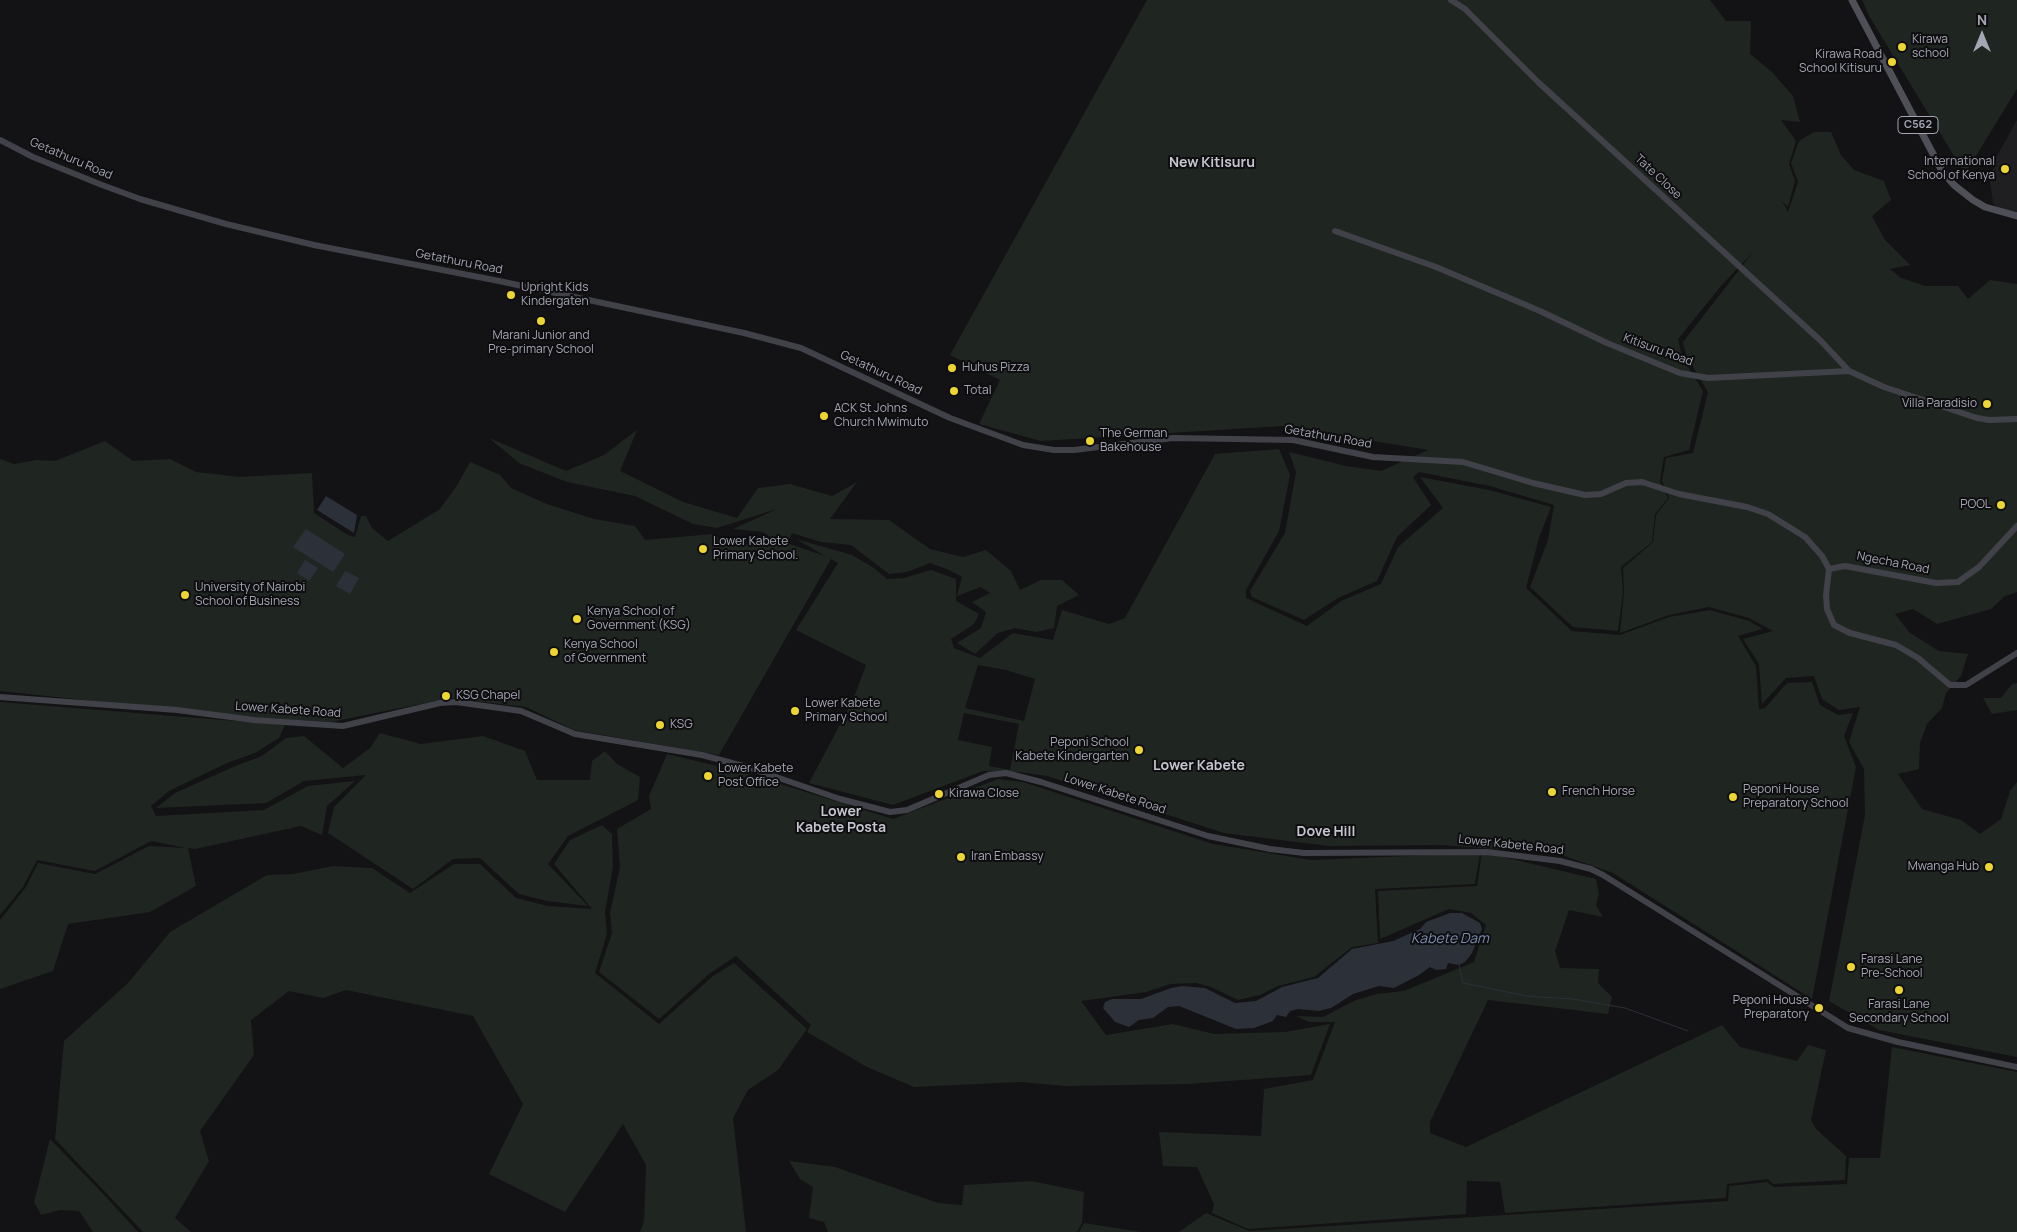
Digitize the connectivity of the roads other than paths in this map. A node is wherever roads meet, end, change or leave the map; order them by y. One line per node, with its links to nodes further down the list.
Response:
1 (1450, 0): 6 (main road, Tate Close)
2 (1852, 0): 4 (main road, C562)
3 (0, 140): 9 (main road, Getathuru Road)
4 (2017, 216)
5 (1336, 231): 6 (main road, Kitisuru Road)
6 (1849, 371): 7 (main road, Kitisuru Road)
7 (2017, 419)
8 (2017, 526): 9 (main road, Ngecha Road)
9 (1829, 569): 10 (main road)
10 (2017, 652)
11 (0, 697): 12 (main road, Lower Kabete Road)
12 (2017, 1067)

